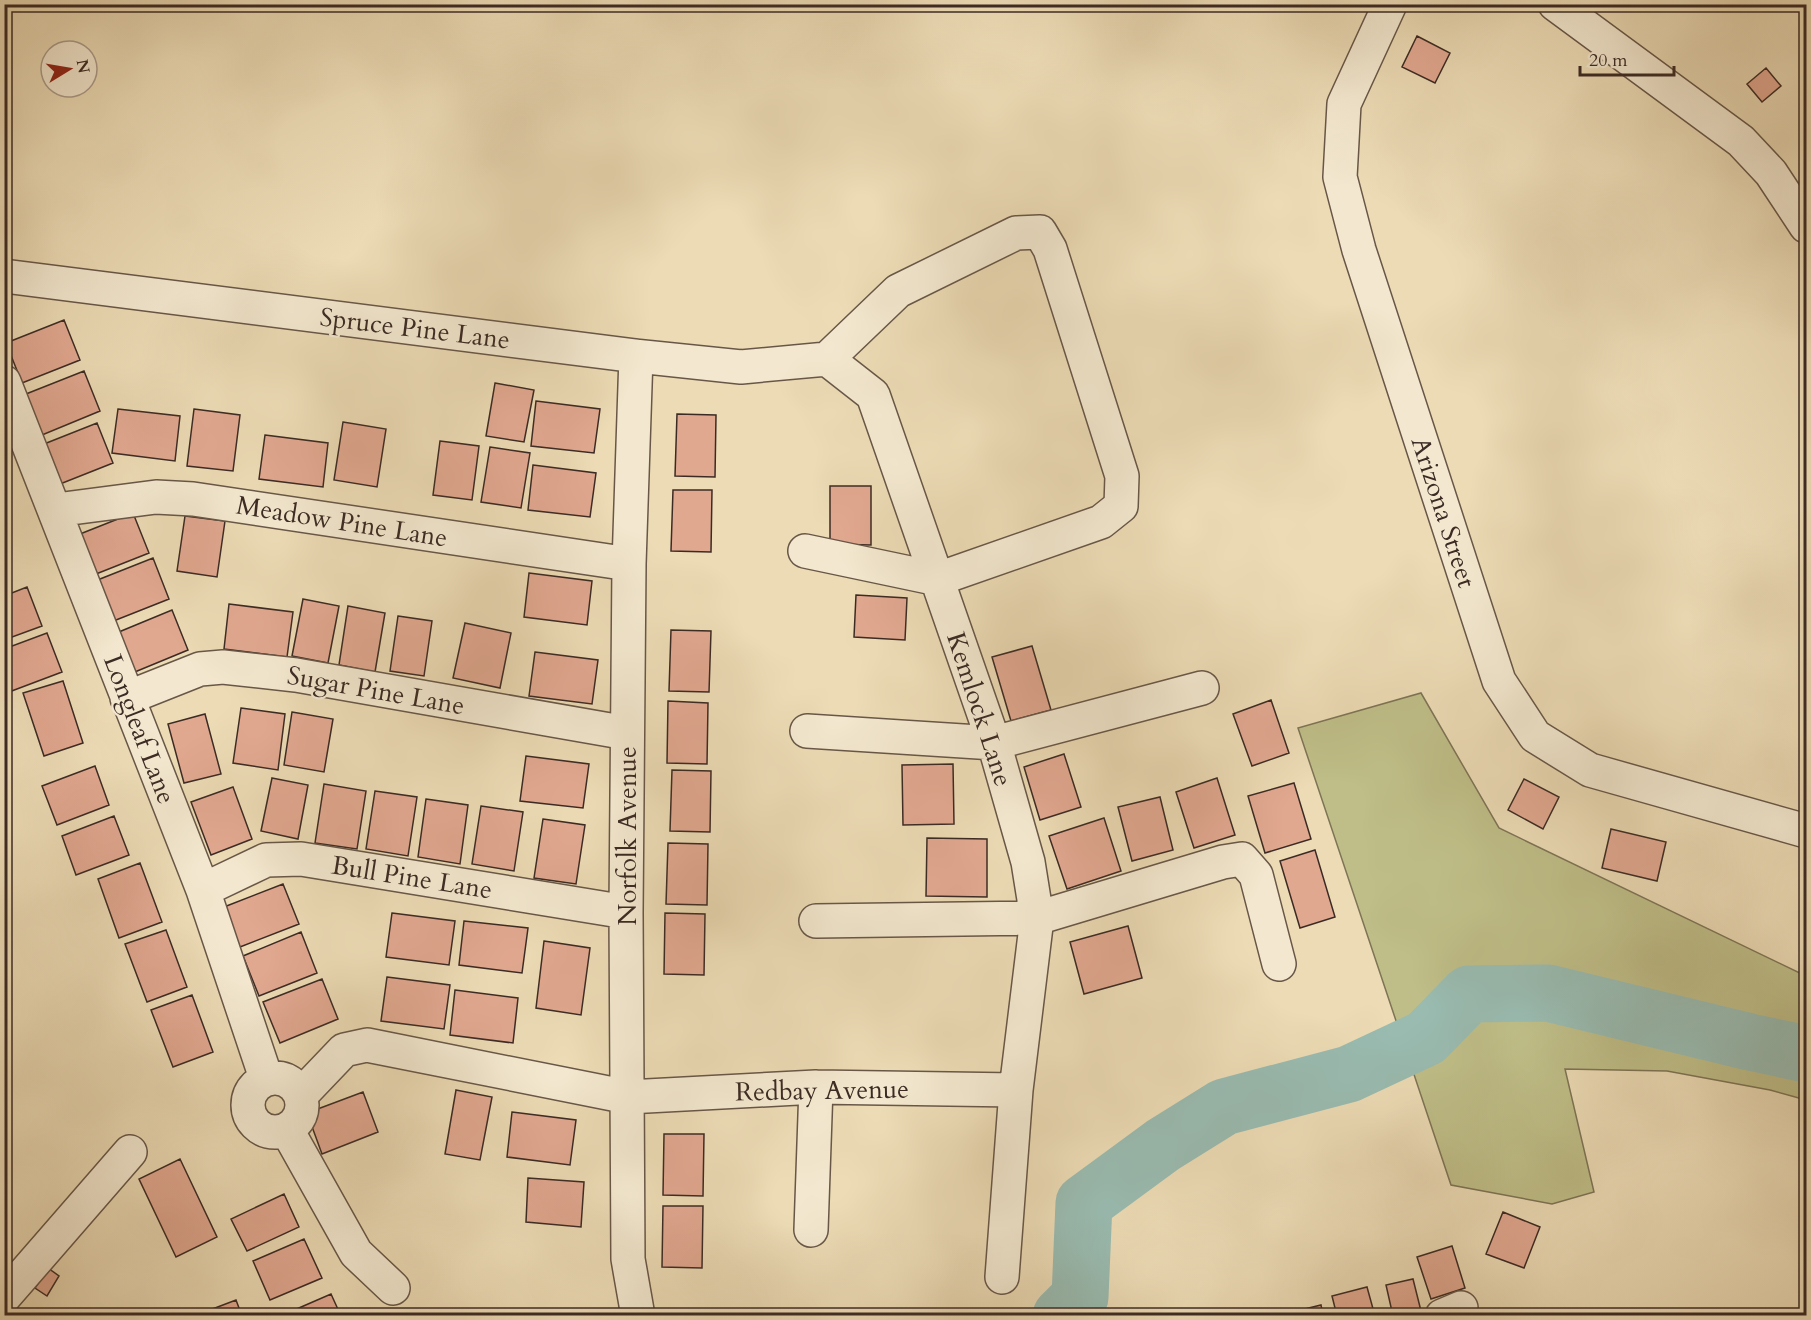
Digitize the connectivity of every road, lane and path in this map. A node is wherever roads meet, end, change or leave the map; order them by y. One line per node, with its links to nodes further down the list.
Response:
1 (1390, 4): 17 (street, Arizona Street)
2 (1555, 4): 3 (street)
3 (1806, 226)
4 (4, 276): 5 (street, Spruce Pine Lane)
5 (636, 356): 6 (street, Spruce Pine Lane); 10 (street, Norfolk Avenue)
6 (826, 359): 11 (street, Kemlock Lane); 11 (street)
7 (4, 382): 8 (street, Longleaf Lane)
8 (56, 510): 10 (street, Meadow Pine Lane); 13 (street, Longleaf Lane)
9 (805, 551): 11 (street)
10 (628, 564): 15 (street, Norfolk Avenue)
11 (938, 579): 16 (street, Kemlock Lane)
12 (1202, 688): 16 (street)
13 (127, 698): 15 (street, Sugar Pine Lane); 18 (street, Longleaf Lane)
14 (807, 731): 16 (street)
15 (627, 733): 19 (street, Norfolk Avenue)
16 (994, 743): 20 (street, Kemlock Lane)
17 (1806, 831)
18 (203, 890): 19 (street, Bull Pine Lane); 23 (street, Longleaf Lane)
19 (626, 912): 27 (street, Norfolk Avenue)
20 (1037, 918): 21 (street); 22 (street); 25 (street, Kemlock Lane)
21 (816, 921)
22 (1279, 963)
23 (266, 1078): 26 (street); 28 (street)
24 (816, 1087): 25 (street, Redbay Avenue); 27 (street, Redbay Avenue); 30 (street)
25 (1016, 1090): 31 (street, Kemlock Lane)
26 (302, 1095): 27 (street, Redbay Avenue); 28 (street)
27 (628, 1097): 34 (street, Norfolk Avenue)
28 (287, 1130): 32 (street)
29 (130, 1152): 33 (street)
30 (811, 1230)
31 (1002, 1277)
32 (393, 1288)
33 (4, 1297)
34 (638, 1316)

